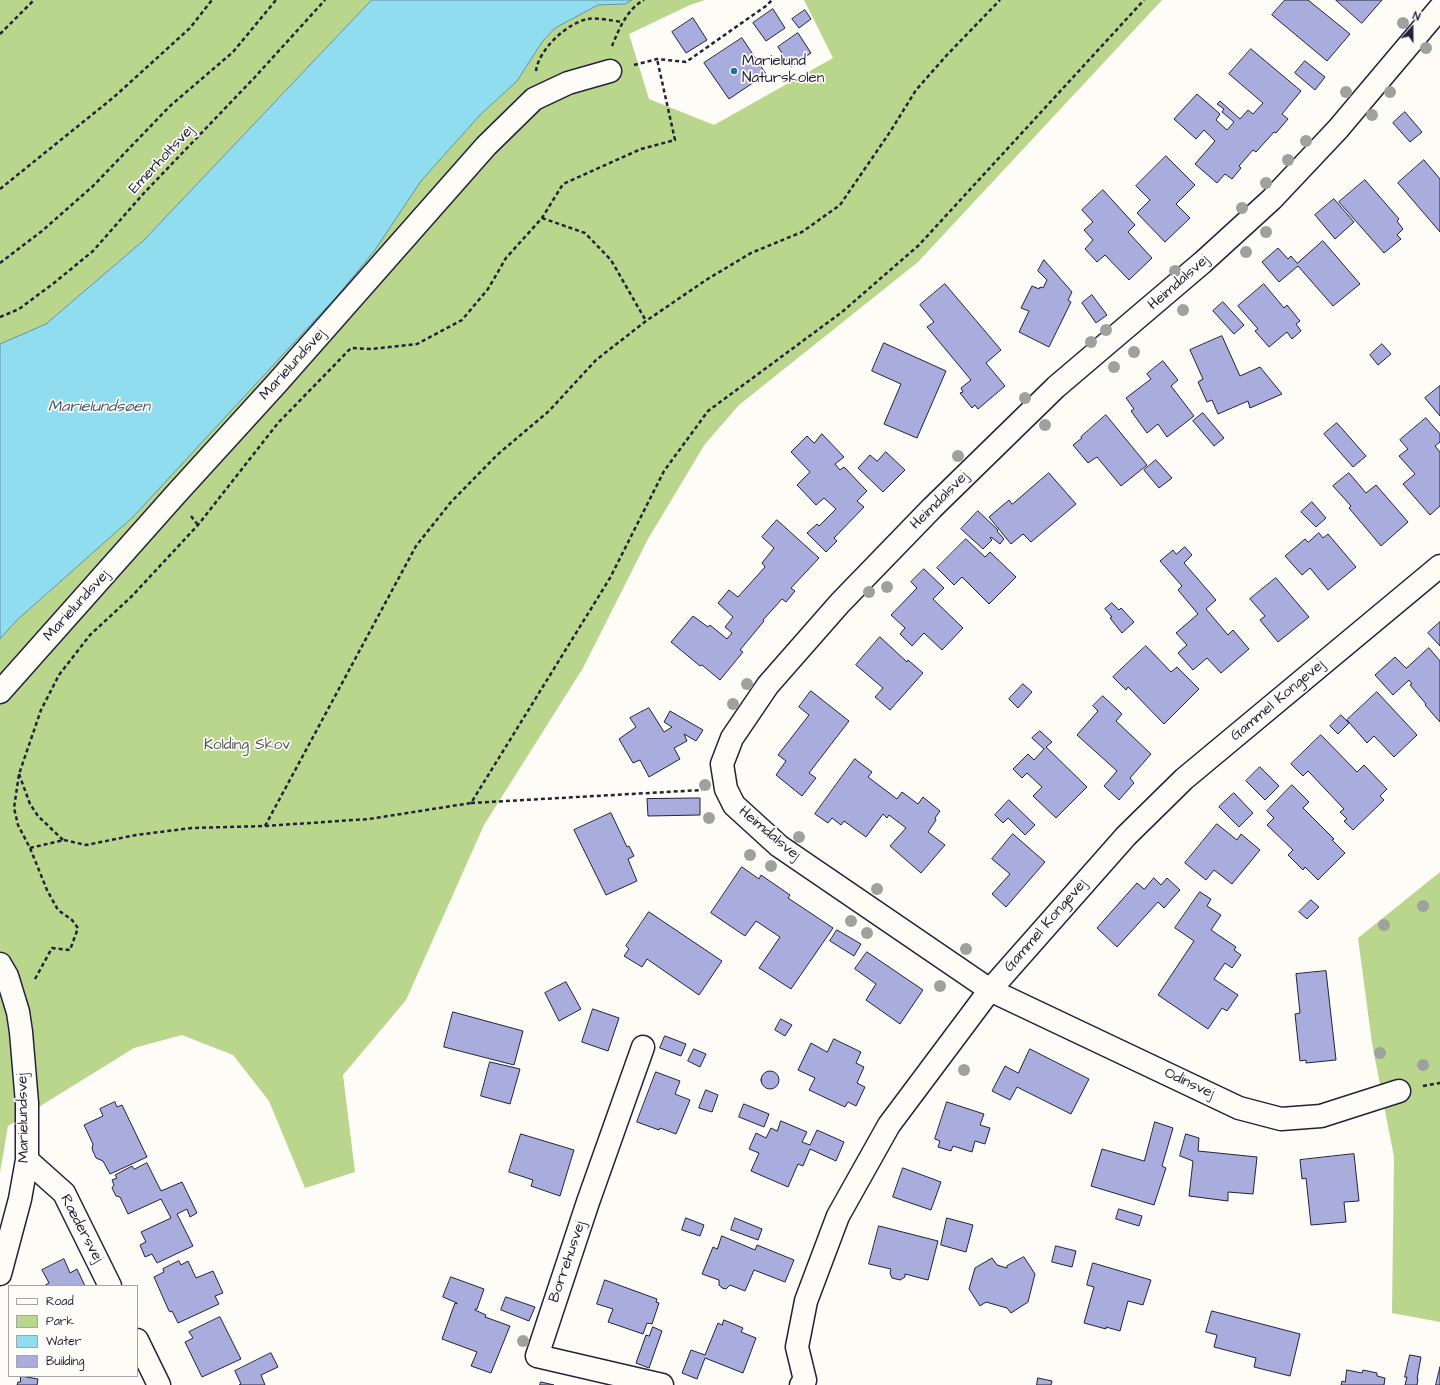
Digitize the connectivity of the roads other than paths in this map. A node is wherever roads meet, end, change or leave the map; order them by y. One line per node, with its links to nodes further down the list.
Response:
1 (1440, 8): 6 (street, Heimdalsvej)
2 (610, 71): 4 (street, Marielundsvej)
3 (1440, 566): 6 (street, Gammel Kongevej)
4 (0, 692)
5 (0, 964): 9 (street, Marielundsvej)
6 (990, 990): 8 (street, Odinsvej); 13 (street, Gammel Kongevej)
7 (643, 1047): 15 (street, Borrehusvej)
8 (1399, 1091)
9 (27, 1160): 10 (street, Marielundsvej); 11 (street, Rædersvej)
10 (0, 1274)
11 (110, 1285)
12 (138, 1342): 14 (street)
13 (806, 1383)
14 (159, 1385)
15 (662, 1385)

